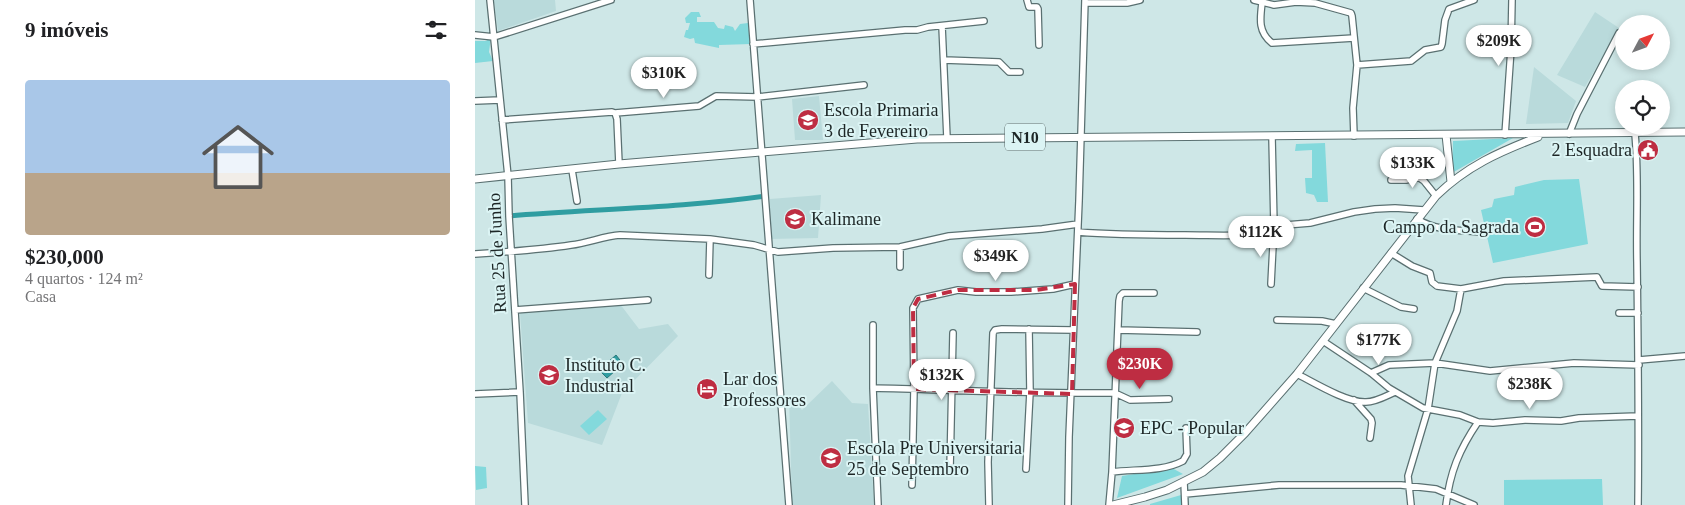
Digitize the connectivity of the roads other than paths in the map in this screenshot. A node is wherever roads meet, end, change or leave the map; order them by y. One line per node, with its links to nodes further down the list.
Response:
1 (490, 0): 14 (street, Rua 25 de Junho)
2 (611, 0): 14 (street)
3 (750, 0): 17 (street)
4 (1027, 0): 18 (street)
5 (1140, 0): 9 (street)
6 (1254, 0): 10 (street)
7 (1473, 0): 20 (street)
8 (1512, 0): 32 (street)
9 (1085, 2): 39 (street)
10 (1262, 3): 15 (street); 15 (street)
11 (985, 20): 12 (street)
12 (942, 26): 17 (street); 19 (street)
13 (475, 35): 14 (street)
14 (493, 37): 24 (street, Rua 25 de Junho)
15 (1354, 38): 20 (street)
16 (1615, 40): 30 (street)
17 (753, 44): 23 (street)
18 (1039, 45)
19 (943, 60): 21 (street); 38 (street)
20 (1357, 65): 35 (street)
21 (1020, 72)
22 (865, 85): 23 (street)
23 (758, 97): 26 (street); 40 (street)
24 (500, 100): 25 (street); 27 (street, Rua 25 de Junho)
25 (475, 101)
26 (615, 113): 27 (street); 41 (street)
27 (502, 120): 43 (street, Rua 25 de Junho)
28 (1685, 132): 29 (main road, N10)
29 (1670, 133)
30 (1569, 134): 31 (main road, N10); 33 (main road, N10)
31 (1615, 134)
32 (1505, 135): 33 (main road, N10); 36 (main road, N10)
33 (1543, 135): 46 (main road, N10)
34 (1635, 135): 66 (street)
35 (1354, 136): 36 (main road, N10); 37 (main road, N10)
36 (1446, 136): 46 (main road)
37 (1272, 137): 39 (main road, N10); 52 (street)
38 (947, 138): 39 (main road, N10); 40 (main road, N10)
39 (1080, 138): 51 (street)
40 (763, 153): 41 (main road, N10); 58 (street)
41 (619, 164): 42 (main road, N10)
42 (572, 170): 43 (main road, N10); 48 (street)
43 (508, 176): 44 (main road, N10); 59 (street, Rua 25 de Junho)
44 (475, 179)
45 (1391, 180): 47 (street)
46 (1451, 182): 47 (main road, N10)
47 (1436, 196): 49 (main road, N10)
48 (577, 201)
49 (1424, 210): 50 (main road, N10); 52 (street)
50 (1417, 220): 54 (street); 60 (main road, N10)
51 (1078, 224): 53 (street); 57 (street)
52 (1274, 226): 55 (street)
53 (1078, 232): 55 (street); 64 (street)
54 (1480, 232)
55 (1273, 233): 65 (street)
56 (710, 239): 58 (street); 59 (street); 63 (street)
57 (900, 248): 58 (street); 62 (street)
58 (770, 250): 115 (street)
59 (511, 251): 61 (street); 72 (street, Rua 25 de Junho)
60 (1391, 253): 67 (main road, N10); 68 (street)
61 (475, 254)
62 (900, 267)
63 (709, 275)
64 (1075, 284): 79 (street); 90 (street)
65 (1271, 284)
66 (1638, 287): 68 (street); 73 (street)
67 (1363, 288): 71 (street); 76 (main road, N10)
68 (1461, 289): 85 (street)
69 (1154, 293): 80 (street)
70 (648, 300): 72 (street)
71 (1414, 309)
72 (515, 310): 92 (street, Rua 25 de Junho)
73 (1638, 313): 74 (street); 86 (street)
74 (1619, 314)
75 (1277, 320): 76 (street)
76 (1336, 324): 83 (main road, N10)
77 (873, 325): 89 (street)
78 (1029, 329): 79 (street); 93 (street); 94 (street)
79 (1073, 330): 97 (street)
80 (1119, 330): 81 (street); 98 (street)
81 (1197, 332)
82 (953, 333): 91 (street)
83 (1323, 340): 87 (street); 88 (main road, N10)
84 (1685, 356): 86 (street)
85 (1435, 363): 86 (street); 87 (street); 101 (street)
86 (1639, 363): 102 (street)
87 (1371, 373): 95 (street)
88 (1297, 374): 100 (street); 109 (main road, N10)
89 (873, 388): 90 (street); 116 (street)
90 (914, 389): 91 (street); 110 (street)
91 (953, 389): 93 (street); 106 (street)
92 (520, 392): 96 (street); 114 (street, Rua 25 de Junho)
93 (991, 392): 94 (street); 117 (street)
94 (1030, 392): 97 (street); 107 (street)
95 (1395, 392): 100 (street); 101 (street)
96 (475, 394)
97 (1072, 394): 98 (street); 118 (street)
98 (1115, 394): 99 (street); 108 (street)
99 (1169, 399)
100 (1352, 399): 105 (street)
101 (1428, 409): 103 (street); 111 (street)
102 (1638, 416): 103 (street); 124 (street)
103 (1478, 422): 112 (street)
104 (1186, 428): 108 (street)
105 (1370, 438)
106 (950, 469)
107 (1026, 469)
108 (1113, 472): 119 (street)
109 (1184, 482): 113 (street); 119 (main road, N10)
110 (912, 486)
111 (1408, 486): 112 (street); 113 (street); 121 (street)
112 (1448, 493): 122 (street); 123 (street)
113 (1185, 494): 120 (street)
114 (525, 505)
115 (789, 505)
116 (878, 505)
117 (989, 505)
118 (1068, 505)
119 (1111, 505)
120 (1185, 505)
121 (1411, 505)
122 (1446, 505)
123 (1474, 505)
124 (1638, 505)

